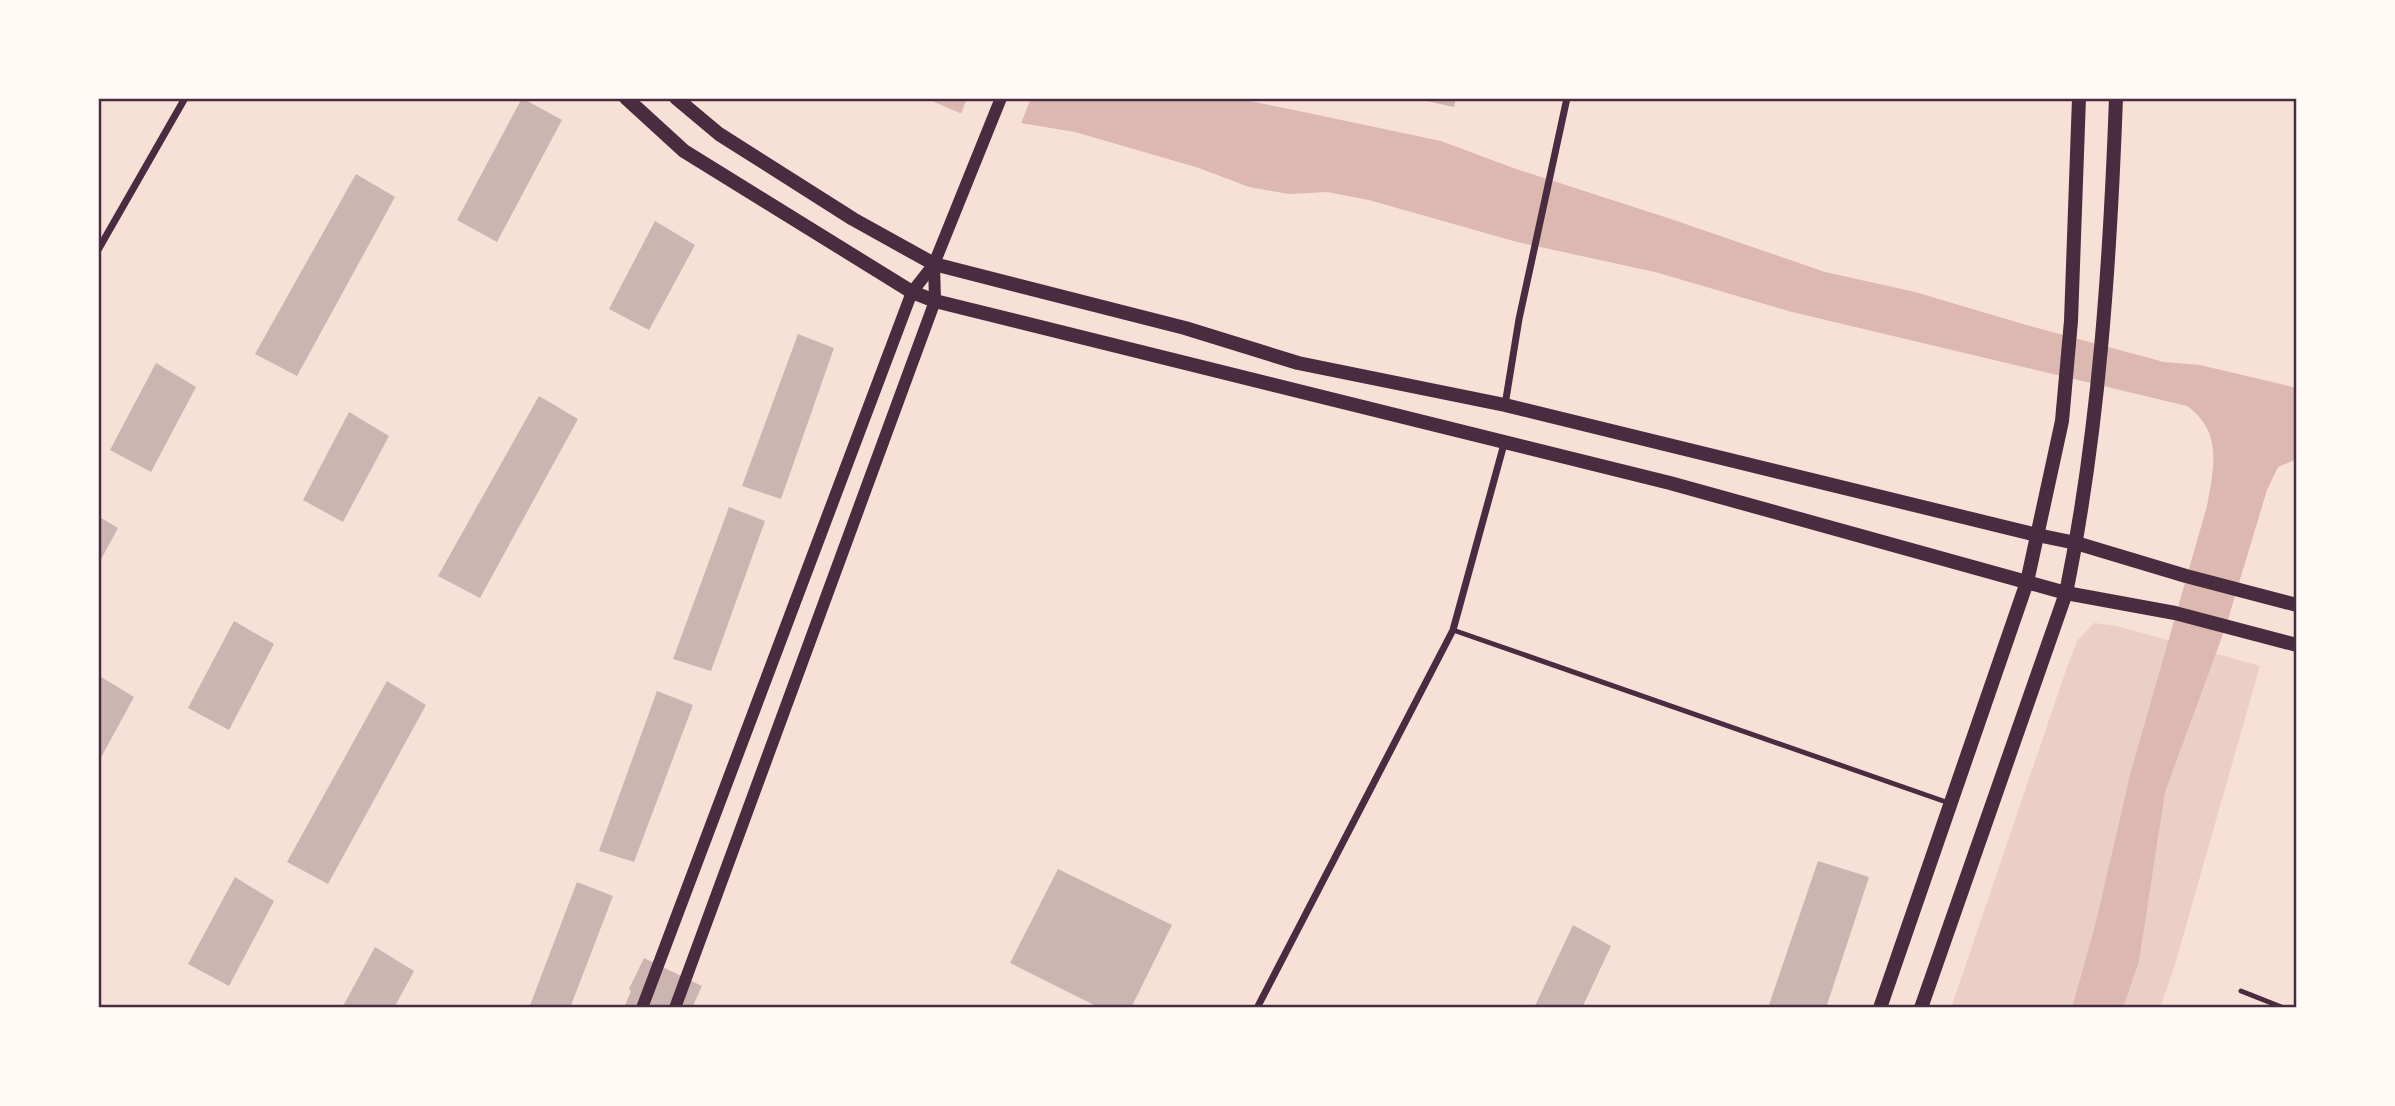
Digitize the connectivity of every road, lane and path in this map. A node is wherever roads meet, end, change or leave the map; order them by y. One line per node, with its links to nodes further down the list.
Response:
1 (185, 98): 8 (street)
2 (626, 98): 10 (main road)
3 (676, 98): 9 (main road)
4 (1001, 98): 9 (street)
5 (1567, 98): 12 (street)
6 (2078, 98): 14 (main road)
7 (2116, 98): 15 (main road)
8 (98, 250)
9 (934, 264): 10 (street); 11 (street); 12 (main road)
10 (912, 292): 11 (main road); 23 (street)
11 (935, 301): 13 (main road); 24 (street)
12 (1505, 405): 14 (main road)
13 (1504, 444): 16 (main road); 19 (street)
14 (2037, 536): 15 (main road); 16 (main road)
15 (2076, 543): 17 (main road); 18 (main road)
16 (2027, 582): 17 (main road); 21 (main road)
17 (2066, 593): 20 (main road); 27 (main road)
18 (2297, 605)
19 (1453, 630): 21 (lane); 25 (street)
20 (2297, 645)
21 (1951, 804): 26 (main road)
22 (2241, 990): 28 (lane)
23 (642, 1008)
24 (675, 1008)
25 (1257, 1008)
26 (1880, 1008)
27 (1921, 1008)
28 (2284, 1008)

